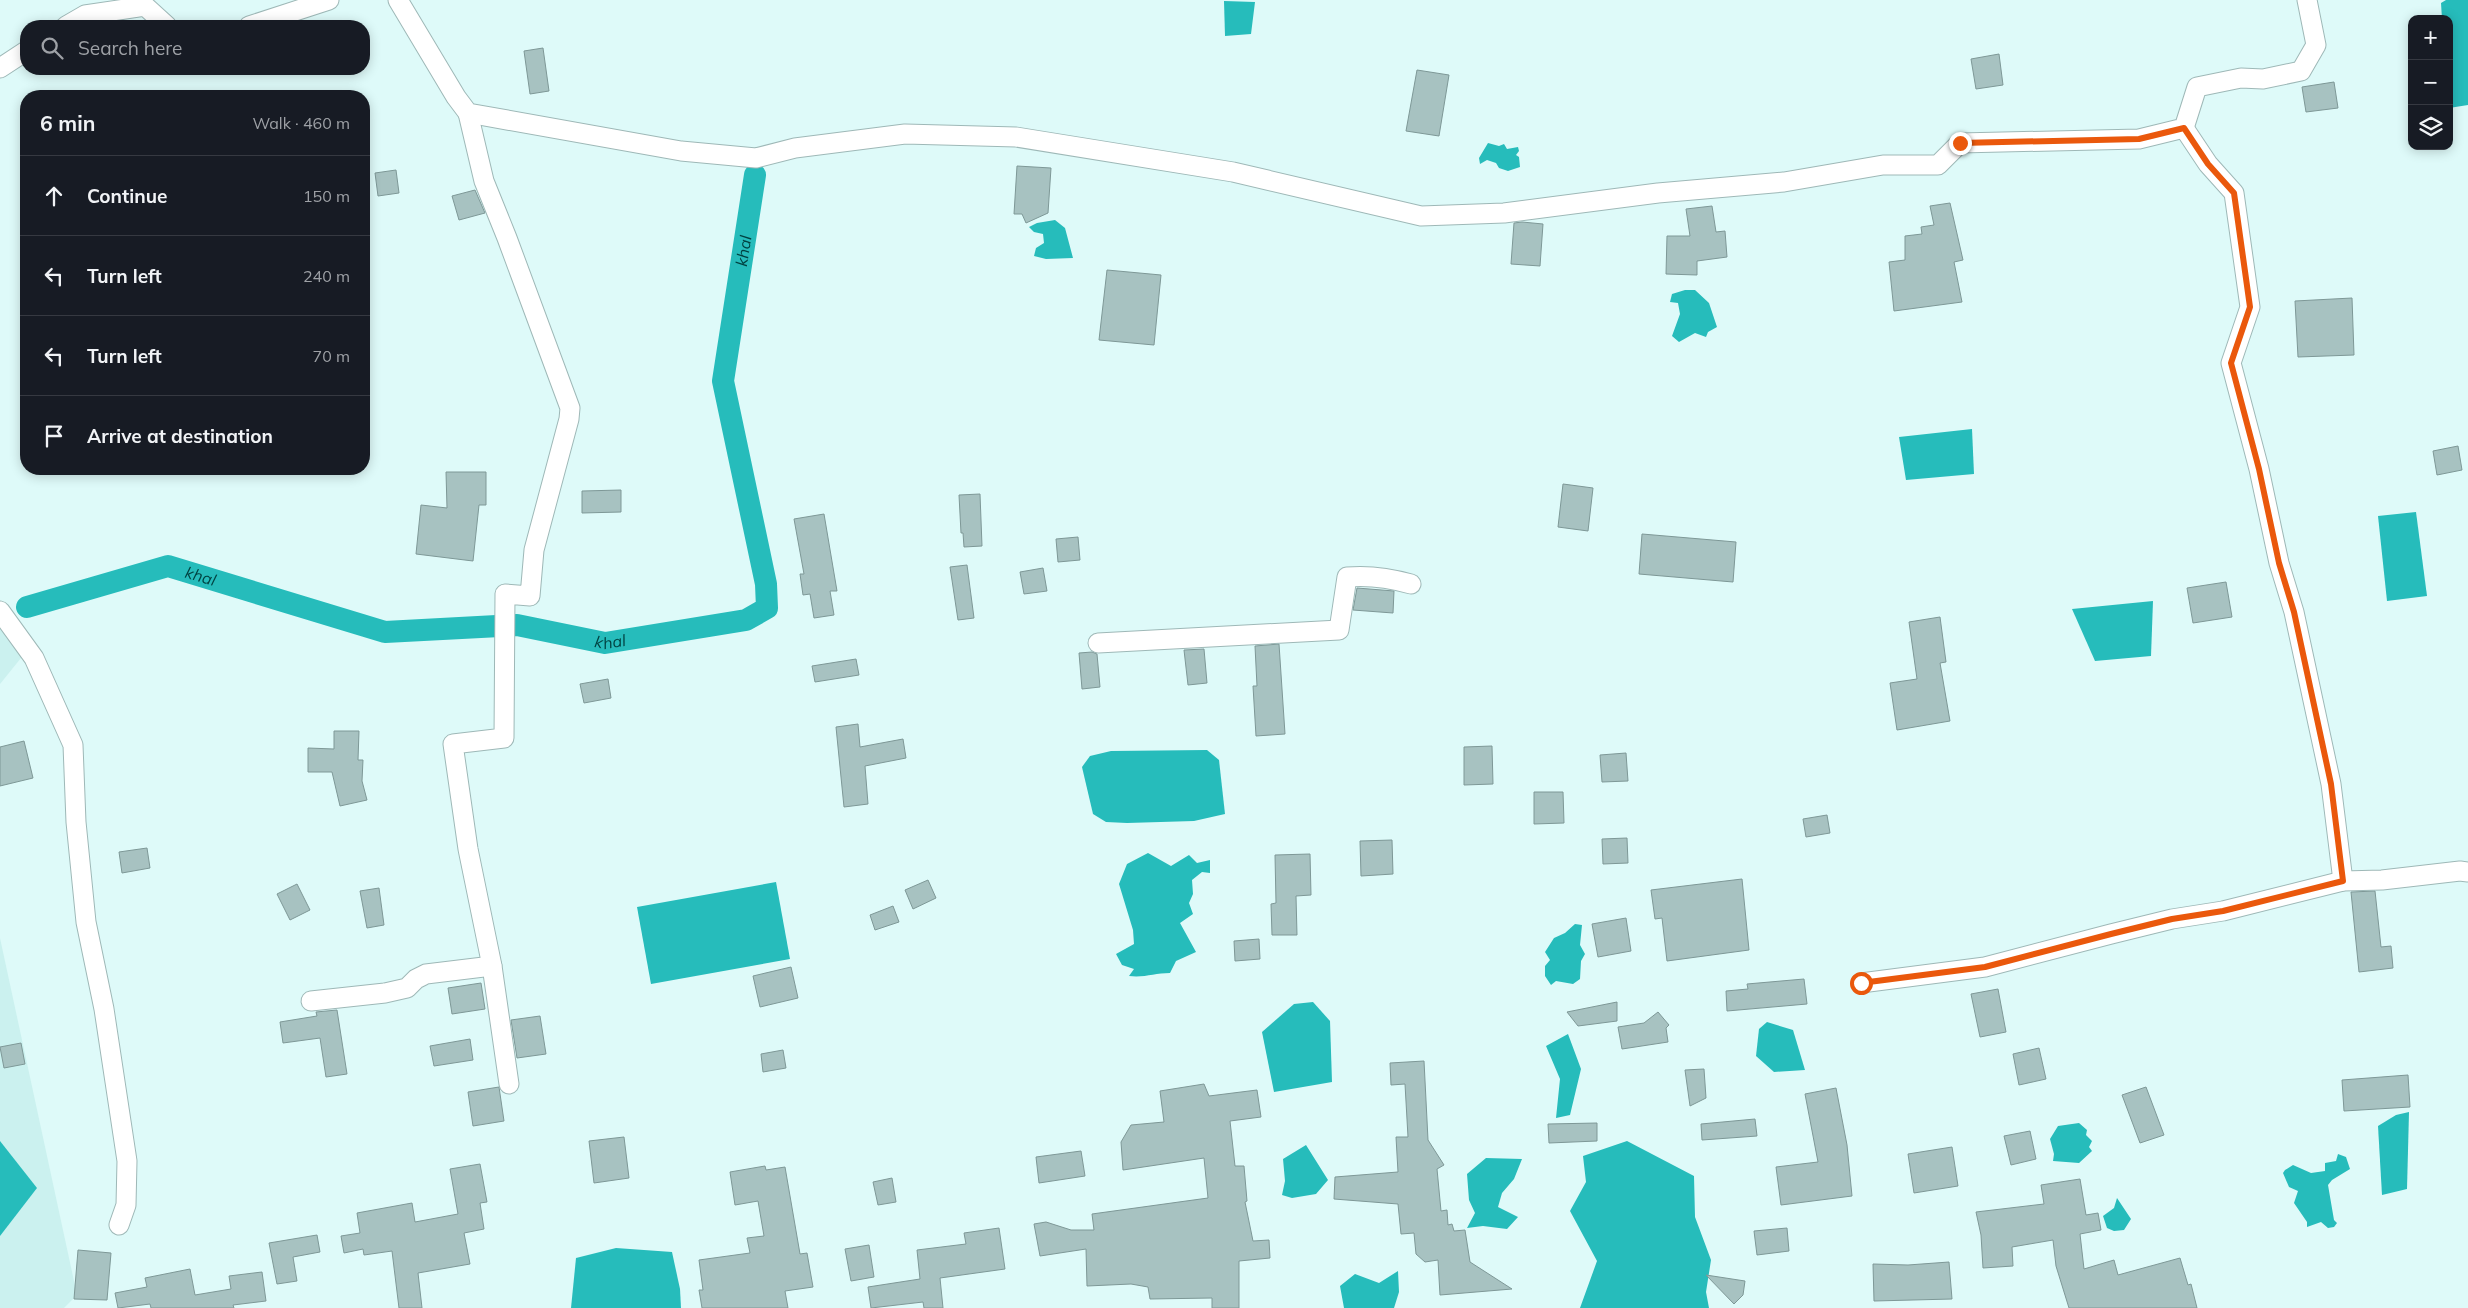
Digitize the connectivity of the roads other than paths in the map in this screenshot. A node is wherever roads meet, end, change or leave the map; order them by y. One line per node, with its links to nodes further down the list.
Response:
1 (330, 0): 6 (street)
2 (398, 0): 9 (street)
3 (2307, 0): 10 (street)
4 (76, 20): 5 (street)
5 (160, 20)
6 (268, 20)
7 (20, 55): 8 (street)
8 (0, 68)
9 (468, 113): 10 (street); 16 (street)
10 (2184, 128): 15 (street)
11 (1411, 584): 13 (street)
12 (0, 611): 20 (street)
13 (1098, 643)
14 (2468, 872): 15 (street)
15 (2343, 881): 17 (street)
16 (492, 966): 18 (street); 19 (street)
17 (1861, 983)
18 (311, 1001)
19 (509, 1084)
20 (119, 1225)

